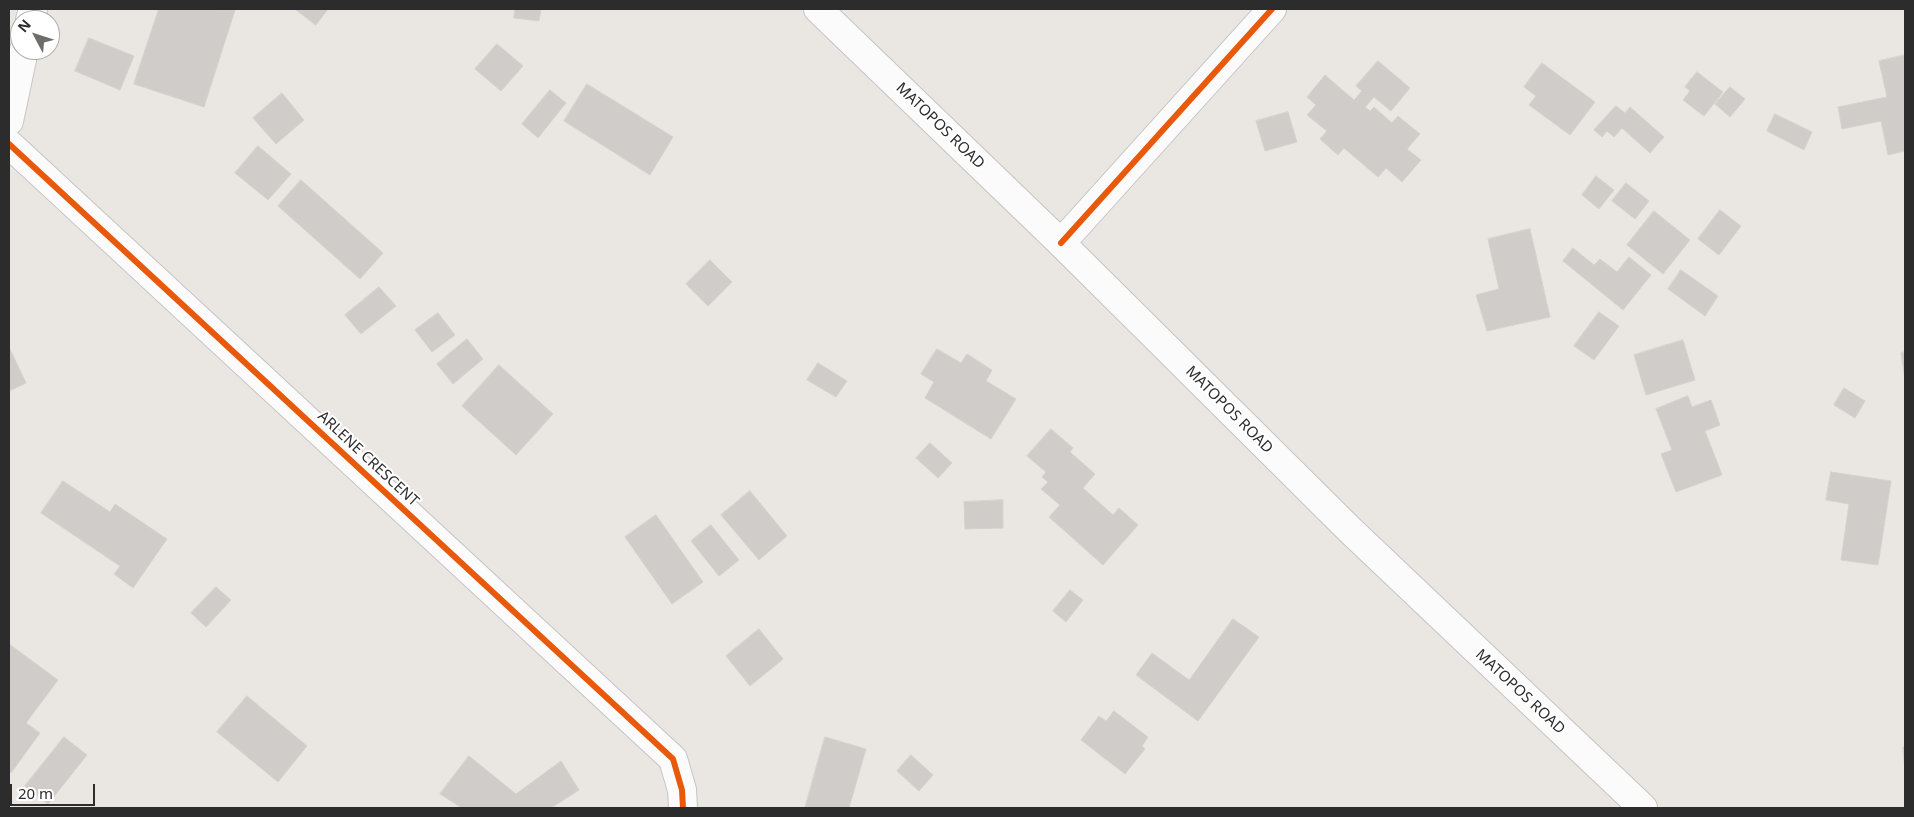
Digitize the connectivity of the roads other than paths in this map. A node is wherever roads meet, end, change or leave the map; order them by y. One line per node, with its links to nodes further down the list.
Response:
1 (818, 9): 6 (street, MATOPOS ROAD)
2 (1272, 9): 6 (street)
3 (22, 60): 4 (street)
4 (9, 121)
5 (9, 144): 7 (street, ARLENE CRESCENT)
6 (1061, 243): 8 (street, MATOPOS ROAD)
7 (683, 808)
8 (1643, 808)

